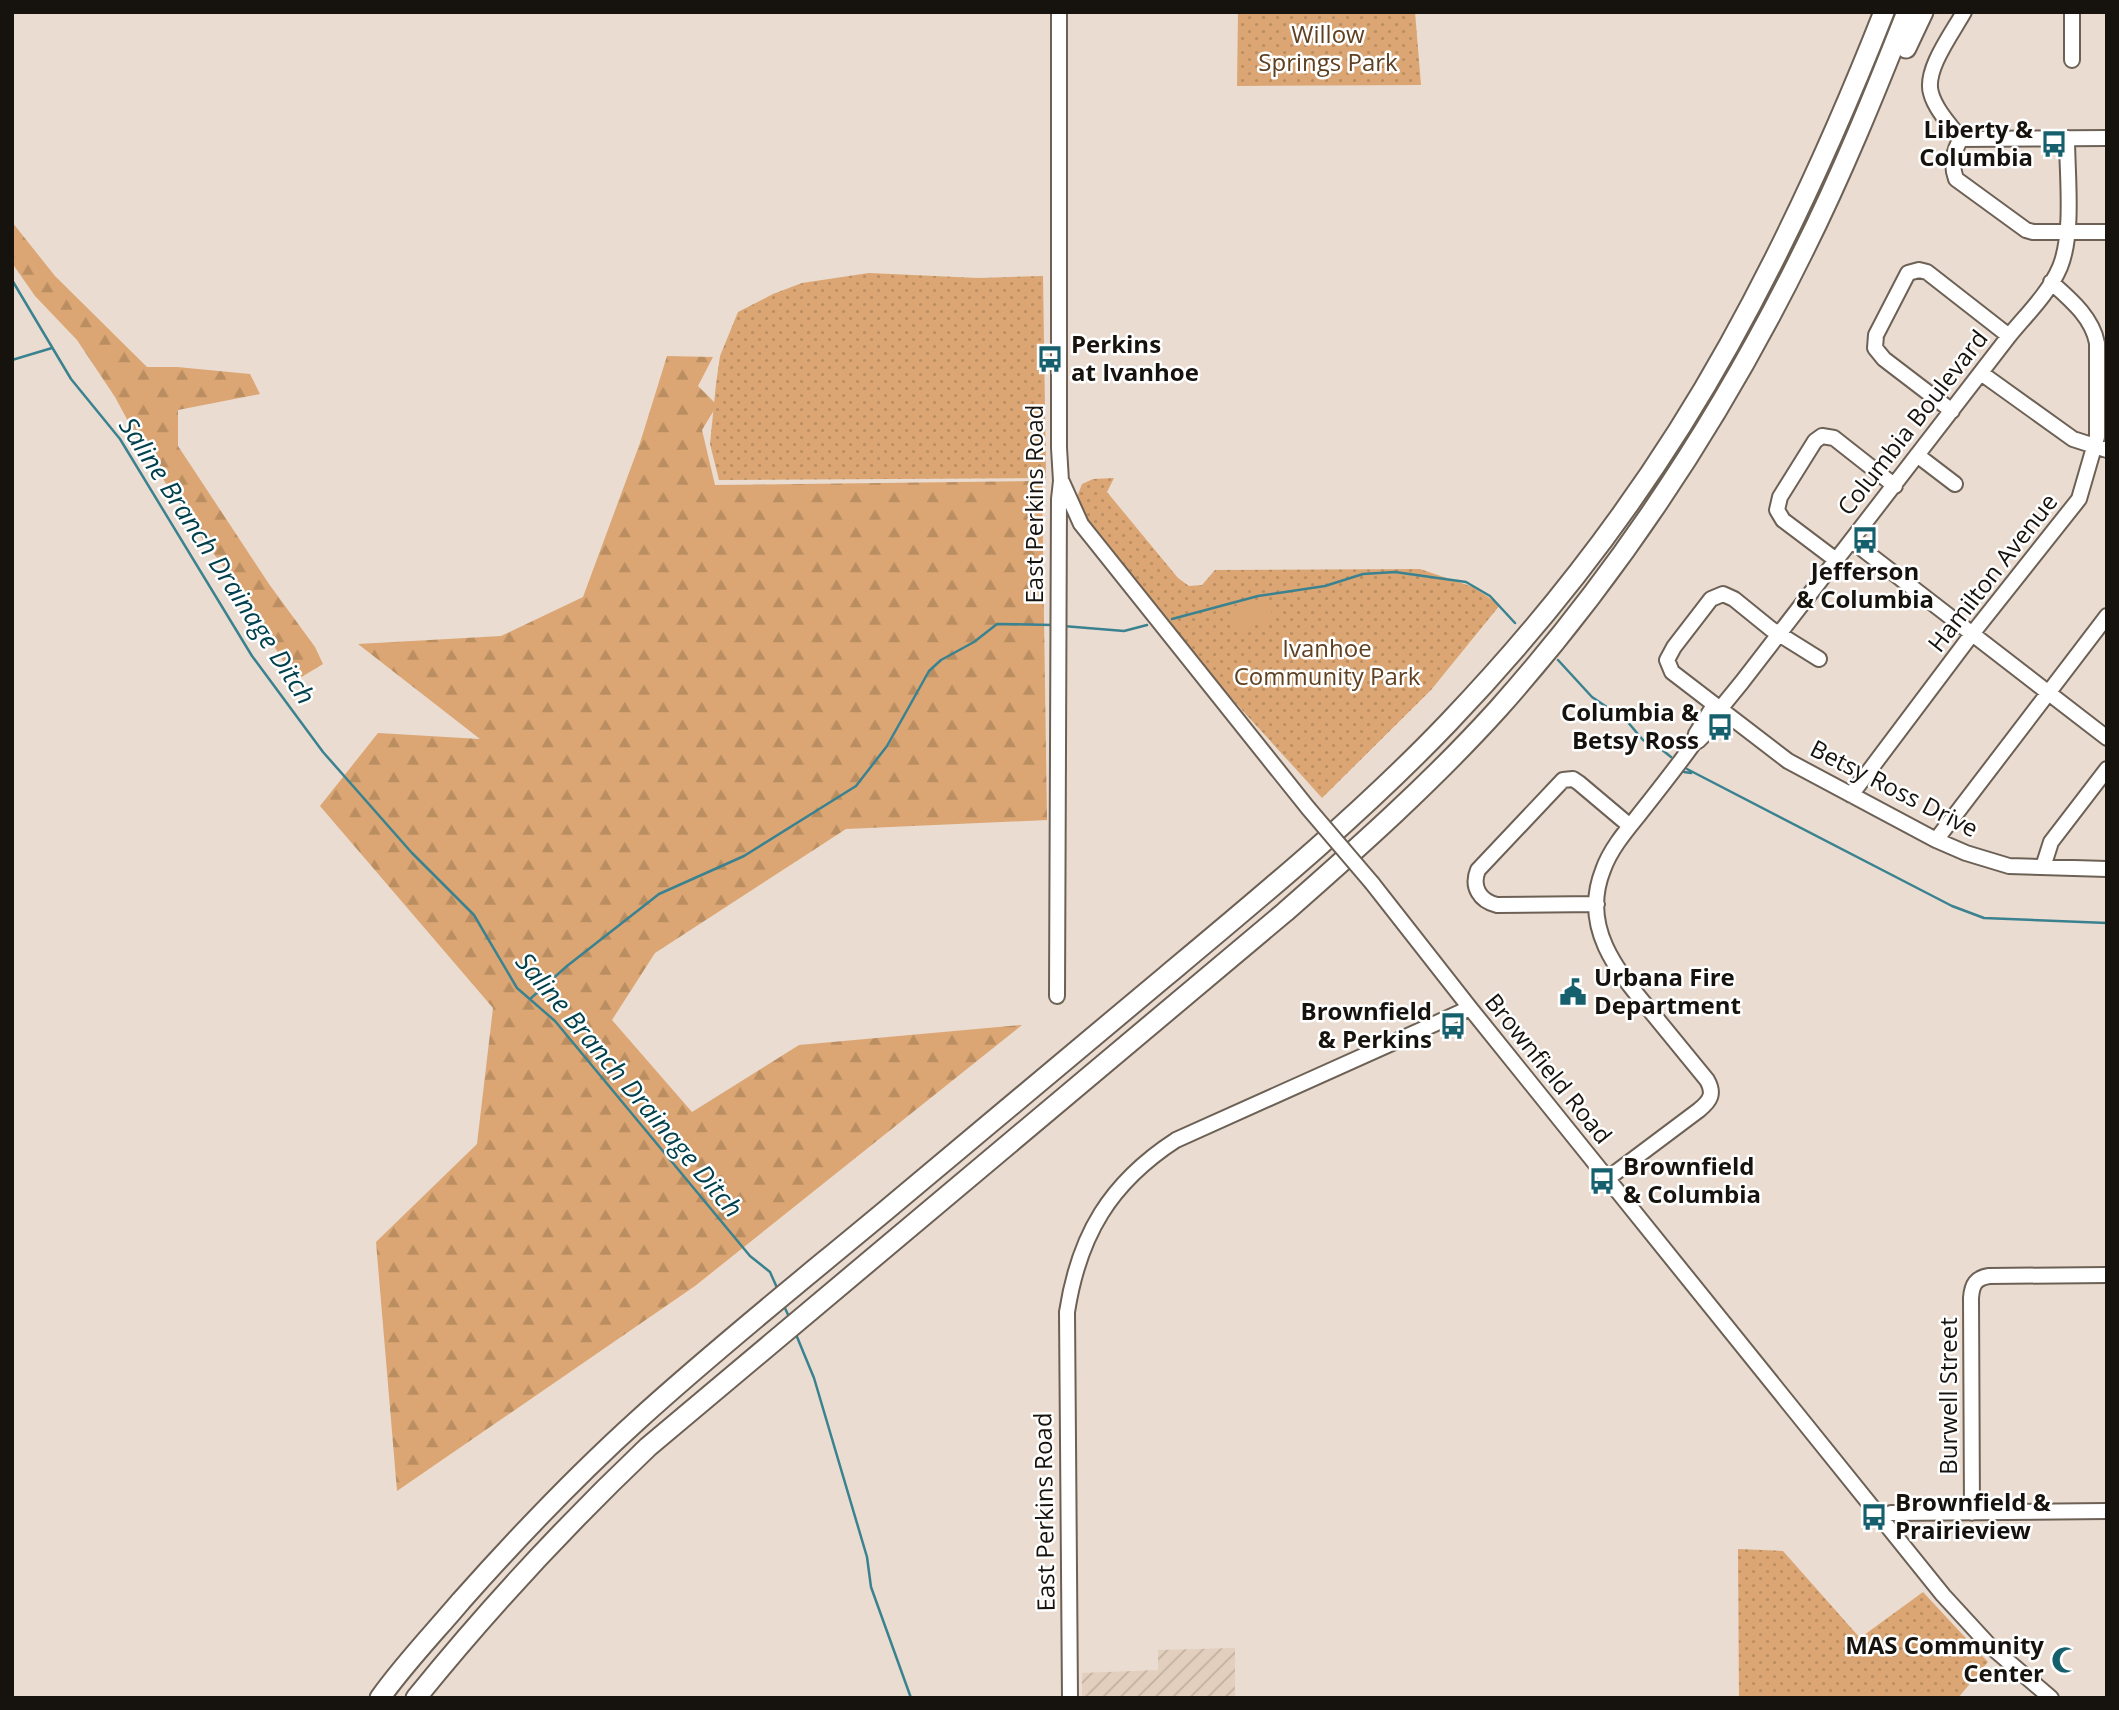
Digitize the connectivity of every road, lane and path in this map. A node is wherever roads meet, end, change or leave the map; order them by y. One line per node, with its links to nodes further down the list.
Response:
1 (1059, 12): 22 (street, East Perkins Road)
2 (1876, 12): 9 (highway)
3 (1884, 12): 9 (highway)
4 (1907, 12): 13 (highway)
5 (1923, 12): 13 (highway)
6 (1964, 12): 12 (street)
7 (2072, 12): 8 (street)
8 (2072, 60)
9 (1833, 134): 48 (highway)
10 (2067, 138): 11 (street); 12 (street); 14 (street, Columbia Boulevard)
11 (2107, 138)
12 (1961, 139): 14 (street)
13 (1844, 163): 49 (highway)
14 (2068, 232): 15 (street); 16 (street, Columbia Boulevard)
15 (2107, 232)
16 (2052, 282): 17 (street, Columbia Boulevard); 20 (street, Hamilton Avenue)
17 (2009, 336): 18 (street, Columbia Boulevard); 19 (street)
18 (1981, 373): 19 (street, Columbia Boulevard); 20 (street)
19 (1951, 411): 21 (street, Columbia Boulevard)
20 (2101, 449): 29 (street, Hamilton Avenue)
21 (1917, 456): 23 (street); 24 (street, Columbia Boulevard)
22 (1061, 481): 41 (street, East Perkins Road); 42 (street, Brownfield Road, bridge)
23 (1955, 484)
24 (1895, 486): 25 (street, Columbia Boulevard); 26 (street)
25 (1852, 541): 26 (street, Columbia Boulevard); 29 (street)
26 (1836, 560): 28 (street, Columbia Boulevard)
27 (2107, 616): 31 (street)
28 (1779, 634): 30 (street); 32 (street, Columbia Boulevard); 32 (street, Betsy Ross Drive)
29 (1972, 634): 31 (street); 35 (street, Hamilton Avenue)
30 (1819, 659)
31 (2047, 692): 33 (street); 37 (street)
32 (1720, 709): 35 (street, Betsy Ross Drive); 36 (street, Columbia Boulevard)
33 (2107, 738)
34 (2107, 769): 38 (street)
35 (1851, 795): 37 (street, Betsy Ross Drive)
36 (1630, 826): 40 (street, Columbia Boulevard); 40 (street)
37 (1936, 840): 38 (street, Betsy Ross Drive)
38 (2043, 867): 39 (street, Betsy Ross Drive)
39 (2107, 869)
40 (1597, 904): 43 (street, Columbia Boulevard)
41 (1058, 996)
42 (1469, 1008): 43 (street, Brownfield Road); 50 (street, East Perkins Road)
43 (1607, 1179): 47 (street, Brownfield Road)
44 (2107, 1275): 46 (street, Burwell Street)
45 (2107, 1511): 46 (street)
46 (1972, 1513): 47 (street)
47 (1880, 1518): 51 (street, Brownfield Road)
48 (381, 1695)
49 (416, 1698)
50 (1070, 1698)
51 (2051, 1698)

